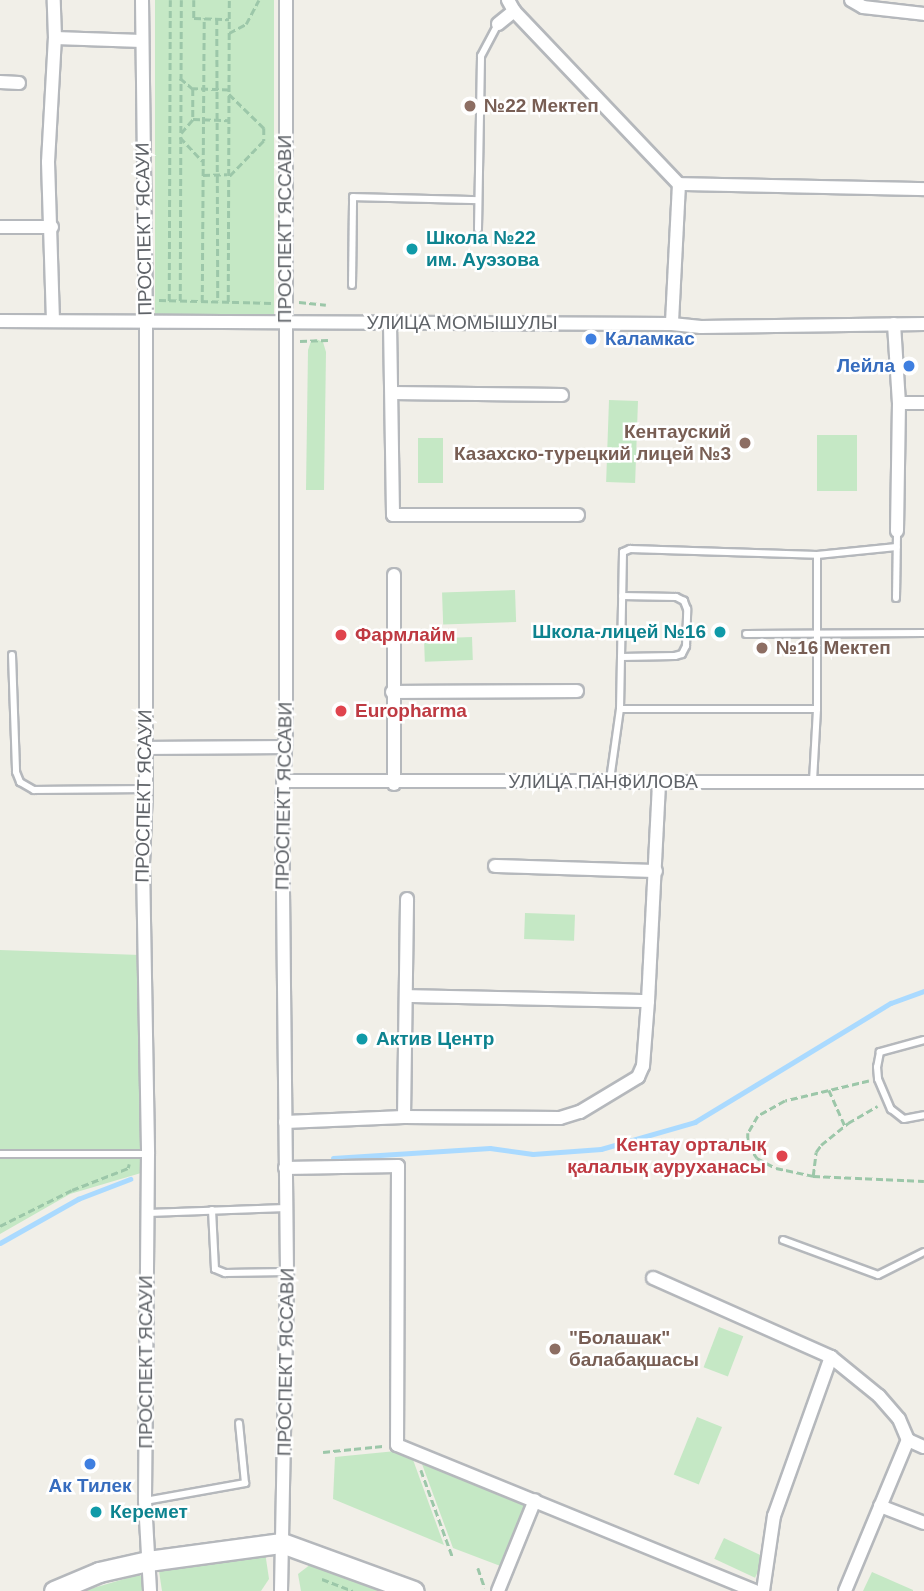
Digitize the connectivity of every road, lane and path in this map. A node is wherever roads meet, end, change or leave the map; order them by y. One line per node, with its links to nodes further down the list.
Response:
1 (54, 0): 17 (street)
2 (142, 0): 18 (street, ПРОСПЕКТ ЯСАУИ)
3 (170, 0): 43 (path)
4 (181, 0): 19 (path)
5 (194, 0): 12 (path)
6 (229, 0): 14 (path)
7 (259, 0): 16 (path)
8 (286, 0): 45 (street, ПРОСПЕКТ ЯССАВИ)
9 (851, 0): 11 (street)
10 (511, 5): 15 (street); 35 (street)
11 (924, 14)
12 (204, 18): 13 (path); 23 (path)
13 (217, 18): 14 (path); 24 (path)
14 (229, 19): 16 (path)
15 (498, 24): 37 (lane)
16 (229, 33): 25 (path)
17 (55, 38): 18 (street); 39 (street)
18 (142, 41): 42 (street, ПРОСПЕКТ ЯСАУИ)
19 (180, 78): 22 (path); 30 (path)
20 (0, 82): 21 (street)
21 (19, 83)
22 (193, 89): 23 (path); 26 (path)
23 (204, 89): 24 (path); 27 (path)
24 (217, 89): 25 (path); 28 (path)
25 (229, 92): 29 (path); 34 (path)
26 (193, 119): 27 (path); 30 (path)
27 (203, 119): 28 (path); 31 (path)
28 (217, 120): 29 (path); 33 (path)
29 (229, 120): 34 (path)
30 (180, 136): 31 (path); 44 (path)
31 (203, 162): 32 (path)
32 (203, 175): 33 (path); 46 (path)
33 (217, 175): 34 (path); 47 (path)
34 (228, 176): 48 (path)
35 (679, 184): 36 (street); 55 (street)
36 (924, 189)
37 (478, 200): 40 (lane); 41 (lane)
38 (0, 227): 39 (street)
39 (52, 228): 52 (street)
40 (478, 229)
41 (352, 285)
42 (145, 298): 43 (path); 50 (street, ПРОСПЕКТ ЯСАУИ)
43 (169, 300): 44 (path)
44 (180, 301): 46 (path)
45 (285, 301): 48 (path); 49 (path); 53 (street, ПРОСПЕКТ ЯССАВИ)
46 (202, 302): 47 (path)
47 (218, 302): 48 (path)
48 (228, 302)
49 (326, 305)
50 (146, 320): 52 (street, УЛИЦА МОМЫШУЛЫ); 53 (street, УЛИЦА МОМЫШУЛЫ); 79 (street, ПРОСПЕКТ ЯСАУИ)
51 (0, 321): 52 (street, УЛИЦА МОМЫШУЛЫ)
52 (53, 321)
53 (284, 322): 54 (street, УЛИЦА МОМЫШУЛЫ); 78 (street, ПРОСПЕКТ ЯССАВИ)
54 (390, 323): 55 (street, УЛИЦА МОМЫШУЛЫ); 58 (street)
55 (673, 324): 56 (street, УЛИЦА МОМЫШУЛЫ)
56 (894, 324): 57 (street, УЛИЦА МОМЫШУЛЫ); 60 (street)
57 (924, 324)
58 (392, 393): 59 (street); 62 (street)
59 (562, 395)
60 (899, 403): 61 (street); 63 (street)
61 (924, 403)
62 (578, 515)
63 (897, 531): 64 (lane)
64 (897, 547): 65 (lane); 68 (lane)
65 (817, 555): 67 (lane); 69 (lane)
66 (394, 575): 75 (street)
67 (622, 596): 73 (lane); 73 (lane)
68 (896, 598)
69 (817, 633): 70 (lane); 71 (lane); 77 (lane)
70 (746, 634)
71 (924, 634)
72 (12, 655): 86 (lane)
73 (621, 657): 76 (lane)
74 (578, 691): 75 (street)
75 (392, 692): 85 (street)
76 (620, 709): 77 (lane); 80 (lane)
77 (817, 709): 82 (lane)
78 (284, 747): 79 (street); 81 (street, ПРОСПЕКТ ЯССАВИ)
79 (145, 748): 86 (street, ПРОСПЕКТ ЯСАУИ)
80 (610, 780): 83 (street, УЛИЦА ПАНФИЛОВА); 85 (street, УЛИЦА ПАНФИЛОВА)
81 (283, 781): 85 (street, УЛИЦА ПАНФИЛОВА); 98 (street, ПРОСПЕКТ ЯССАВИ)
82 (813, 781): 83 (street, УЛИЦА ПАНФИЛОВА); 84 (street, УЛИЦА ПАНФИЛОВА)
83 (659, 782): 88 (street)
84 (924, 782)
85 (394, 784)
86 (146, 789): 102 (street, ПРОСПЕКТ ЯСАУИ)
87 (495, 866): 88 (street)
88 (656, 871): 91 (street)
89 (407, 899): 90 (street)
90 (407, 996): 91 (street); 97 (street)
91 (648, 1002): 97 (street)
92 (924, 1040): 93 (lane)
93 (878, 1079): 94 (path); 95 (lane)
94 (829, 1090): 99 (path); 104 (path)
95 (887, 1101): 96 (lane); 99 (path)
96 (924, 1115)
97 (404, 1117): 98 (street)
98 (285, 1122): 103 (street, ПРОСПЕКТ ЯССАВИ)
99 (845, 1126): 104 (path)
100 (0, 1154): 101 (lane)
101 (130, 1154): 102 (lane); 109 (path)
102 (148, 1154): 108 (street, ПРОСПЕКТ ЯСАУИ)
103 (285, 1168): 106 (street, ПРОСПЕКТ ЯССАВИ); 117 (street)
104 (813, 1176): 105 (path)
105 (924, 1181)
106 (286, 1208): 107 (lane); 112 (street, ПРОСПЕКТ ЯССАВИ)
107 (212, 1210): 108 (lane); 112 (lane)
108 (146, 1213): 122 (street, ПРОСПЕКТ ЯСАУИ)
109 (0, 1226)
110 (783, 1240): 111 (lane)
111 (924, 1252)
112 (287, 1272): 125 (street, ПРОСПЕКТ ЯССАВИ)
113 (653, 1278): 114 (street)
114 (831, 1357): 116 (street); 138 (street)
115 (239, 1423): 122 (lane)
116 (908, 1440): 118 (street); 123 (street)
117 (397, 1445): 119 (street); 120 (path)
118 (924, 1447)
119 (414, 1450): 121 (street); 126 (path)
120 (323, 1452)
121 (535, 1500): 136 (street); 137 (street)
122 (145, 1501): 127 (street, ПРОСПЕКТ ЯСАУИ)
123 (880, 1506): 124 (street); 139 (street)
124 (924, 1523)
125 (282, 1543): 127 (main road); 132 (street, ПРОСПЕКТ ЯССАВИ); 134 (main road)
126 (453, 1559)
127 (148, 1561): 130 (main road); 131 (street, ПРОСПЕКТ ЯСАУИ)
128 (478, 1568): 135 (path)
129 (322, 1579): 133 (path)
130 (54, 1591)
131 (150, 1591)
132 (281, 1591)
133 (353, 1591)
134 (414, 1591)
135 (487, 1591)
136 (498, 1591)
137 (754, 1591)
138 (763, 1591)
139 (845, 1591)

